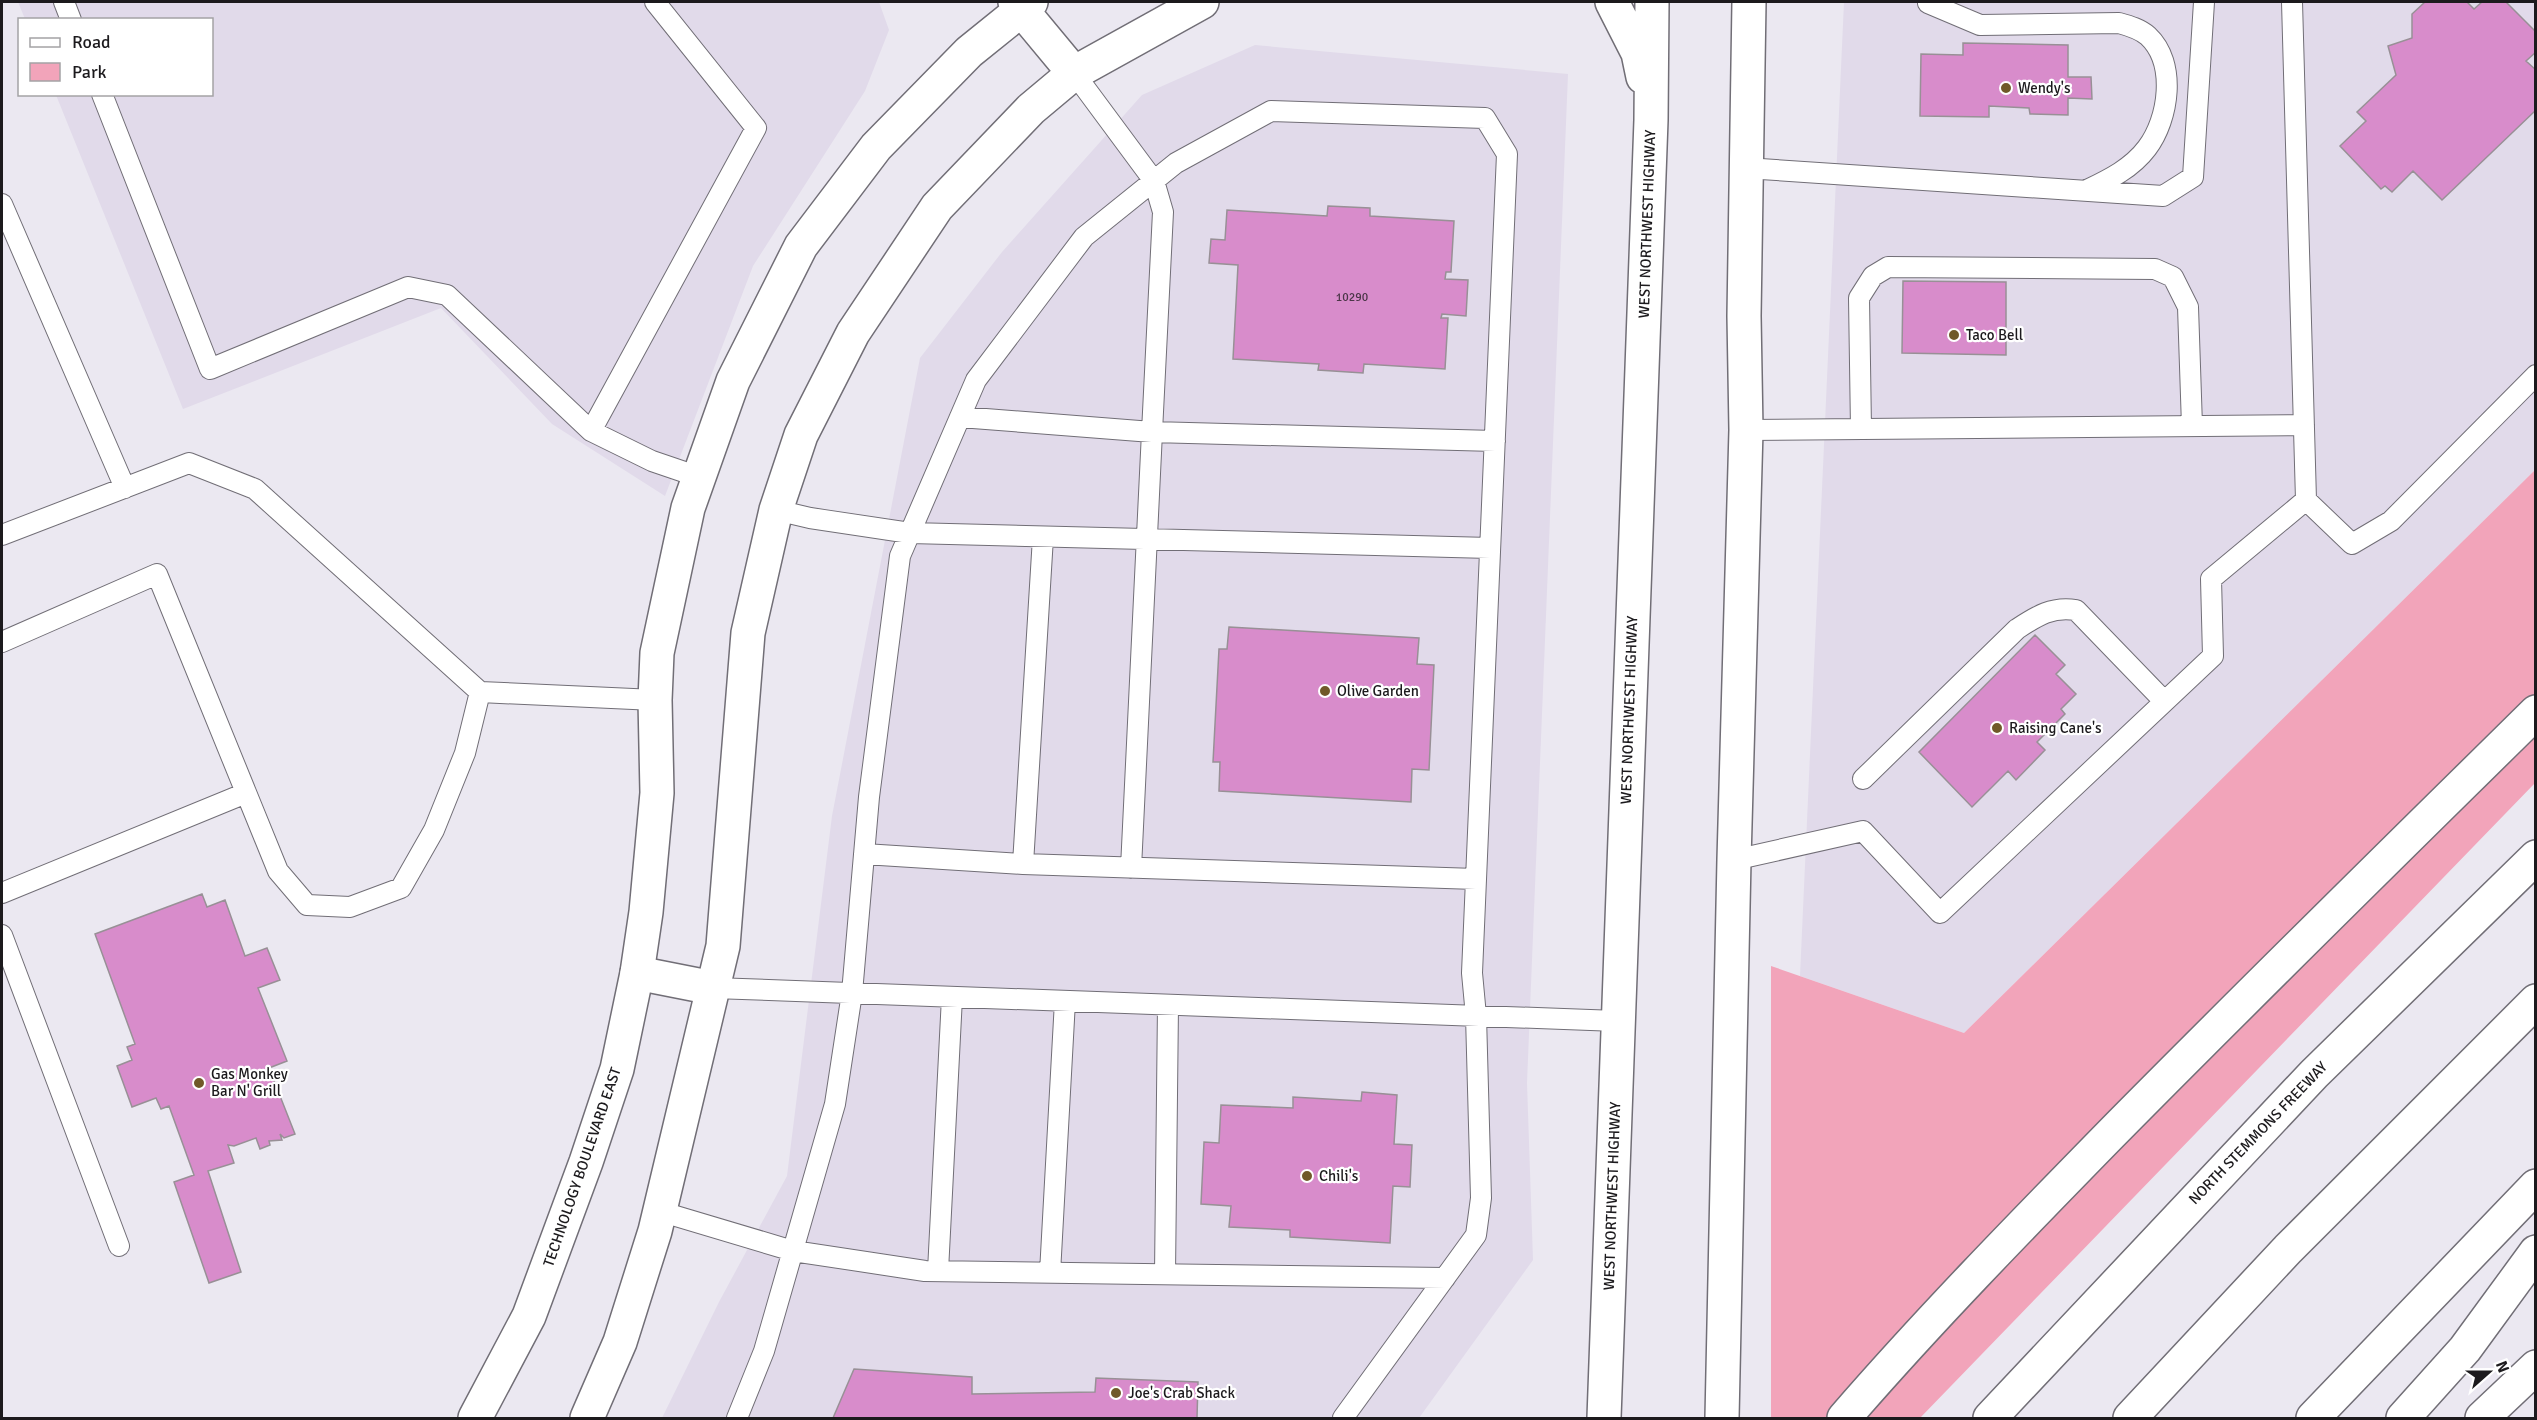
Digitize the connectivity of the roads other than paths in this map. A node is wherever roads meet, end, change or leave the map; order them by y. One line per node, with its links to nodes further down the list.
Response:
1 (64, 2): 11 (lane)
2 (655, 2): 25 (lane)
3 (1202, 2): 12 (main road)
4 (1612, 2): 14 (main road)
5 (1652, 2): 14 (main road, WEST NORTHWEST HIGHWAY)
6 (1749, 2): 15 (main road)
7 (2204, 2): 17 (lane)
8 (2292, 2): 21 (lane)
9 (1928, 3): 17 (lane)
10 (1022, 4): 12 (main road); 28 (main road, TECHNOLOGY BOULEVARD EAST)
11 (70, 18)
12 (1074, 73): 16 (lane); 31 (main road)
13 (103, 96): 25 (lane)
14 (1651, 120): 60 (main road, WEST NORTHWEST HIGHWAY)
15 (1745, 168): 17 (lane); 24 (main road)
16 (1154, 181): 20 (lane); 26 (lane); 27 (lane)
17 (2085, 191)
18 (2, 204): 29 (lane)
19 (2535, 375): 30 (lane)
20 (960, 417): 26 (lane); 32 (lane)
21 (2304, 425): 22 (lane); 30 (lane)
22 (2192, 426): 23 (lane); 23 (lane)
23 (1861, 429): 24 (lane)
24 (1746, 430): 46 (main road)
25 (591, 431): 28 (lane)
26 (1152, 432): 27 (lane); 35 (lane)
27 (1495, 441): 36 (lane)
28 (699, 477): 39 (main road, TECHNOLOGY BOULEVARD EAST)
29 (125, 488): 33 (lane); 38 (lane)
30 (2306, 500): 40 (lane)
31 (776, 510): 32 (lane); 53 (main road)
32 (910, 533): 34 (lane); 44 (lane)
33 (2, 535)
34 (1043, 537): 35 (lane); 47 (lane)
35 (1147, 539): 36 (lane); 48 (lane)
36 (1490, 548): 49 (lane)
37 (2, 642): 43 (lane)
38 (480, 692): 39 (lane); 43 (lane)
39 (655, 700): 52 (main road, TECHNOLOGY BOULEVARD EAST)
40 (2164, 701): 42 (lane); 46 (lane)
41 (2535, 712): 77 (main road)
42 (1863, 779)
43 (246, 793): 50 (lane)
44 (864, 854): 47 (lane); 54 (lane)
45 (2535, 856): 78 (main road, NORTH STEMMONS FREEWAY)
46 (1734, 860): 76 (main road)
47 (1023, 864): 48 (lane)
48 (1131, 868): 49 (lane)
49 (1476, 879): 59 (lane)
50 (2, 893)
51 (2, 935): 63 (lane)
52 (637, 973): 53 (main road); 71 (main road, TECHNOLOGY BOULEVARD EAST)
53 (713, 988): 54 (lane); 62 (main road)
54 (852, 993): 55 (lane); 64 (lane)
55 (952, 997): 56 (lane); 66 (lane)
56 (1065, 1001): 58 (lane); 67 (lane)
57 (2535, 1001): 79 (main road)
58 (1168, 1005): 59 (lane); 68 (lane)
59 (1476, 1016): 60 (lane); 69 (lane)
60 (1617, 1021): 75 (main road, WEST NORTHWEST HIGHWAY)
61 (2535, 1186): 80 (main road)
62 (659, 1211): 64 (lane); 72 (main road)
63 (120, 1246)
64 (793, 1251): 66 (lane); 73 (lane)
65 (2535, 1252): 81 (main road)
66 (938, 1271): 67 (lane)
67 (1050, 1273): 68 (lane)
68 (1165, 1274): 69 (lane)
69 (1445, 1278): 74 (lane)
70 (2535, 1368): 82 (main road)
71 (475, 1419)
72 (587, 1419)
73 (737, 1419)
74 (1343, 1419)
75 (1604, 1419)
76 (1722, 1419)
77 (1844, 1419)
78 (1990, 1419)
79 (2130, 1419)
80 (2313, 1419)
81 (2403, 1419)
82 (2482, 1419)

